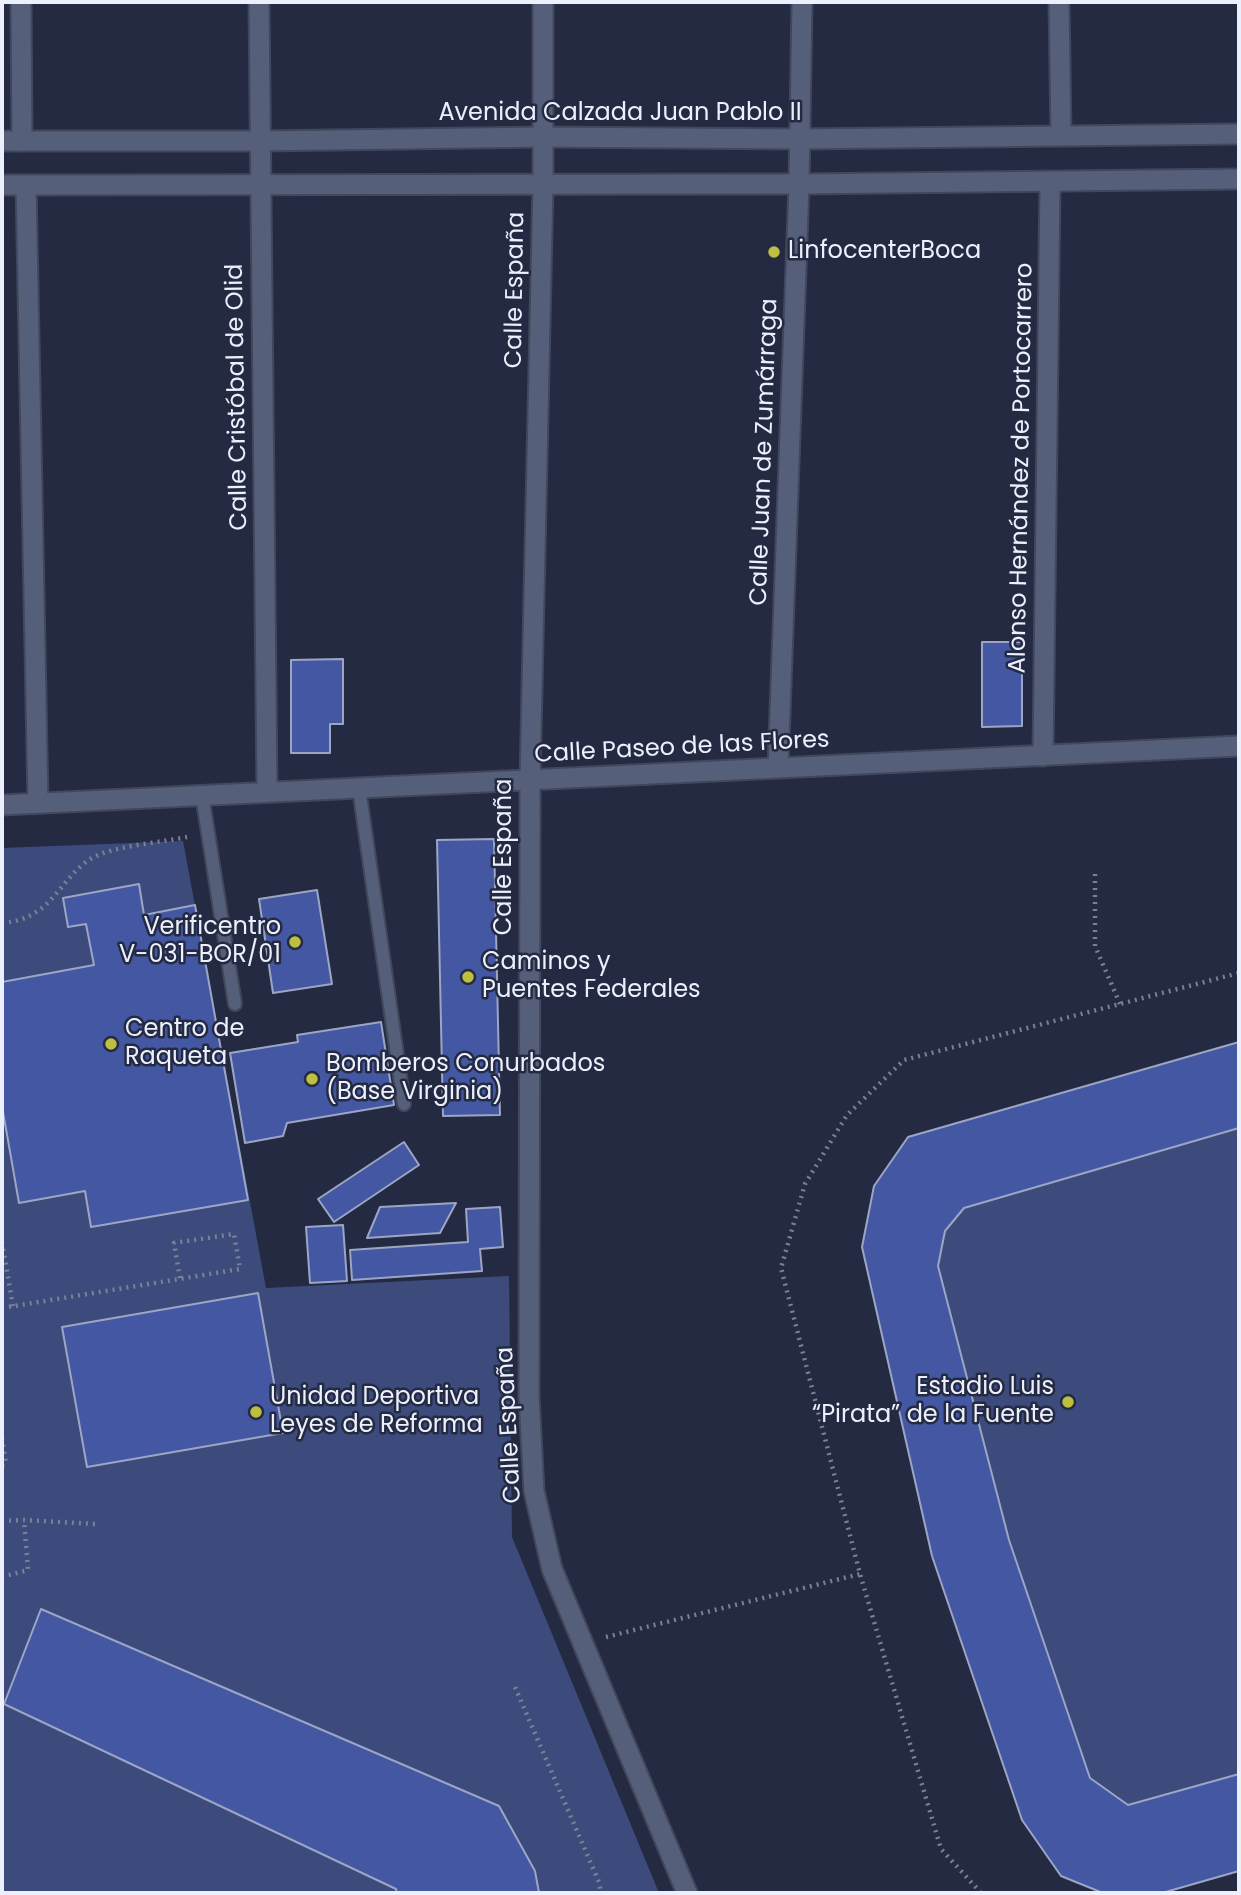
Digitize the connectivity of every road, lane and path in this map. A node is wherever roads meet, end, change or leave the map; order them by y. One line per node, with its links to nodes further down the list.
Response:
1 (21, 2): 11 (street)
2 (259, 2): 12 (street, Calle Cristóbal de Olid)
3 (543, 2): 8 (street, Calle España)
4 (802, 2): 9 (street, Calle Juan de Zumárraga)
5 (1059, 2): 7 (street)
6 (1239, 134): 7 (street, Avenida Calzada Juan Pablo II)
7 (1060, 135): 9 (street, Avenida Calzada Juan Pablo II)
8 (543, 137): 9 (street, Avenida Calzada Juan Pablo II); 12 (street, Avenida Calzada Juan Pablo II); 15 (street, Calle España)
9 (800, 139): 16 (street, Calle Juan de Zumárraga)
10 (2, 141): 11 (street, Avenida Calzada Juan Pablo II)
11 (22, 141): 12 (street, Avenida Calzada Juan Pablo II)
12 (261, 141): 19 (street, Calle Cristóbal de Olid)
13 (1239, 179): 14 (street)
14 (1050, 182): 16 (street); 21 (street, Alonso Hernández de Portocarrero)
15 (543, 184): 16 (street); 19 (street); 23 (street, Calle España)
16 (799, 184): 22 (street, Calle Juan de Zumárraga)
17 (2, 185): 18 (street)
18 (26, 185): 19 (street); 27 (street)
19 (260, 185): 25 (street, Calle Cristóbal de Olid)
20 (1239, 746): 21 (street, Calle Paseo de las Flores)
21 (1043, 756): 22 (street, Calle Paseo de las Flores)
22 (778, 768): 23 (street, Calle Paseo de las Flores)
23 (530, 780): 24 (street, Calle Paseo de las Flores); 47 (street, Calle España)
24 (359, 788): 25 (street, Calle Paseo de las Flores); 35 (lane)
25 (267, 792): 26 (street, Calle Paseo de las Flores)
26 (202, 795): 27 (street, Calle Paseo de las Flores); 29 (lane)
27 (38, 803): 28 (street, Calle Paseo de las Flores)
28 (2, 805)
29 (208, 833): 31 (path); 33 (lane)
30 (1095, 874): 34 (path)
31 (2, 923)
32 (1239, 973): 34 (path)
33 (234, 1004)
34 (1120, 1004): 45 (path)
35 (404, 1104)
36 (2, 1242): 38 (path)
37 (180, 1279): 37 (path); 38 (path)
38 (13, 1306): 39 (path)
39 (2, 1308)
40 (2, 1438): 41 (path)
41 (2, 1465)
42 (23, 1520): 43 (path); 44 (path); 46 (path)
43 (2, 1521)
44 (95, 1524)
45 (860, 1574): 47 (path); 51 (path)
46 (2, 1577)
47 (583, 1642): 50 (street, Calle España)
48 (515, 1687): 49 (path)
49 (601, 1893)
50 (687, 1893)
51 (981, 1893)

